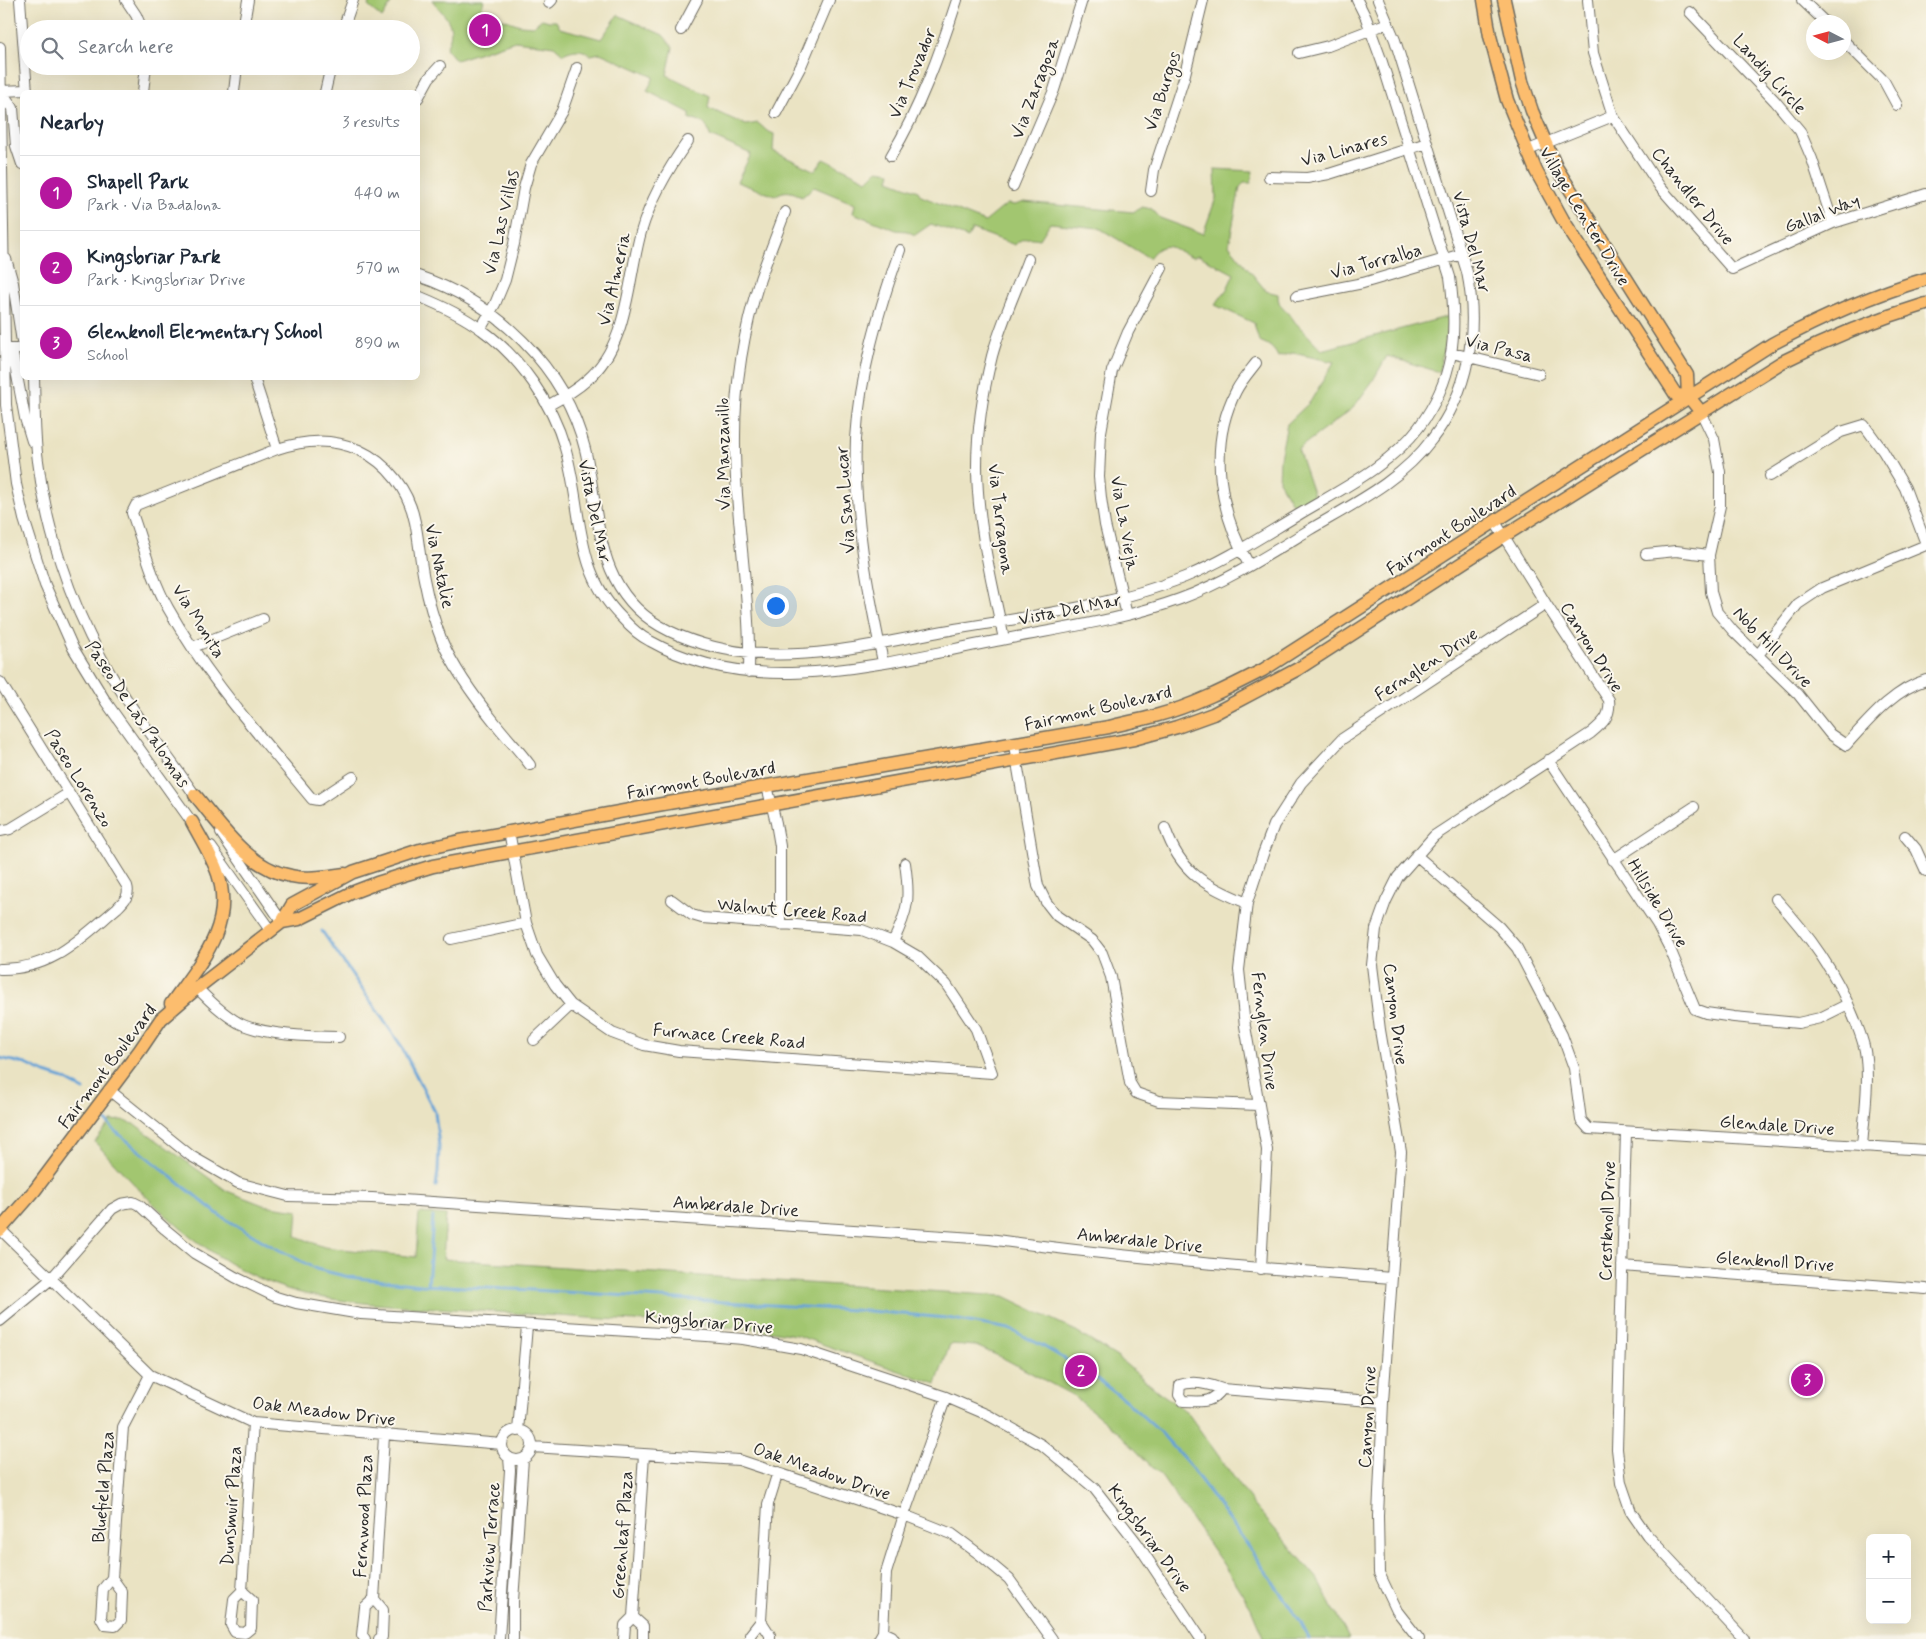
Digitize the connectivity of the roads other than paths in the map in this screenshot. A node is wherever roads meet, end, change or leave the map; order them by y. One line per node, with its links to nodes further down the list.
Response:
1 (20, 0): 18 (street)
2 (126, 0): 19 (street)
3 (248, 0): 20 (street)
4 (353, 0): 21 (street)
5 (697, 0): 23 (street)
6 (828, 0): 42 (street)
7 (957, 0): 49 (street, Via Trovador)
8 (1082, 0): 52 (street, Via Zaragoza)
9 (1202, 0): 53 (street, Via Burgos)
10 (1356, 0): 24 (street, Vista Del Mar)
11 (1378, 0): 22 (street, Vista Del Mar)
12 (1484, 0): 48 (main road, Village Center Drive)
13 (1504, 0): 46 (main road, Village Center Drive)
14 (1588, 0): 43 (street, Chandler Drive)
15 (1802, 0): 17 (street)
16 (1690, 12): 56 (street, Landig Circle)
17 (1817, 15)
18 (22, 20)
19 (138, 20)
20 (245, 20)
21 (346, 20)
22 (1388, 23): 24 (street); 45 (street, Vista Del Mar)
23 (681, 30)
24 (1371, 30): 27 (street); 47 (street, Vista Del Mar)
25 (0, 47): 38 (street, Paseo De Las Palomas)
26 (1851, 48): 41 (street)
27 (1298, 53)
28 (440, 66): 40 (street)
29 (577, 68): 69 (street, Via Las Villas)
30 (26, 75): 34 (street)
31 (145, 75): 35 (street)
32 (236, 75): 36 (street)
33 (329, 75): 37 (street)
34 (27, 90)
35 (143, 90)
36 (234, 90)
37 (325, 90)
38 (1, 91): 39 (street); 50 (street); 59 (street, Paseo De Las Palomas)
39 (20, 91)
40 (420, 94)
41 (1898, 105)
42 (776, 113)
43 (1614, 116): 46 (street); 63 (street, Chandler Drive)
44 (688, 141): 80 (street, Via Almeria)
45 (1426, 143): 47 (street, Via Linares); 58 (street, Vista Del Mar)
46 (1544, 143): 48 (street); 81 (main road, Village Center Drive)
47 (1410, 148): 51 (street, Via Linares); 61 (street, Vista Del Mar)
48 (1526, 151): 81 (main road, Village Center Drive)
49 (891, 156)
50 (20, 158)
51 (1269, 177)
52 (1013, 186)
53 (1151, 191)
54 (1926, 194): 56 (street, Gallal Way)
55 (785, 212): 102 (street, Via Manzanillo)
56 (1833, 223): 63 (street, Gallal Way)
57 (900, 250): 100 (street, Via San Lucar)
58 (1462, 254): 61 (street, Via Torralba); 74 (street, Vista Del Mar)
59 (3, 256): 71 (street); 72 (street, Paseo De Las Palomas)
60 (1028, 259): 98 (street, Via Tarragona)
61 (1445, 259): 66 (street, Via Torralba); 73 (street, Vista Del Mar)
62 (1162, 268): 94 (street, Via La Vieja)
63 (1732, 269)
64 (420, 277): 69 (street, Vista Del Mar)
65 (1926, 279): 81 (main road, Fairmont Boulevard)
66 (1297, 296)
67 (420, 297): 70 (street, Vista Del Mar)
68 (1926, 304): 83 (main road, Fairmont Boulevard)
69 (490, 313): 70 (street, Via Las Villas); 80 (street, Vista Del Mar)
70 (481, 328): 82 (street, Vista Del Mar)
71 (20, 329)
72 (10, 349): 75 (street, Paseo De Las Palomas)
73 (1452, 353): 74 (street, Via Pasa); 90 (street, Vista Del Mar)
74 (1469, 357): 77 (street, Via Pasa); 93 (street, Vista Del Mar)
75 (10, 363): 84 (street, Paseo De Las Palomas); 118 (street, Paseo De Las Palomas)
76 (1256, 363): 90 (street)
77 (1539, 374)
78 (34, 380): 84 (street, Paseo De Las Palomas)
79 (255, 380): 85 (street)
80 (564, 396): 82 (street, Via Almeria); 102 (street, Vista Del Mar)
81 (1688, 396): 83 (main road, Village Center Drive); 87 (main road, Fairmont Boulevard)
82 (549, 405): 105 (street, Vista Del Mar)
83 (1701, 412): 88 (main road, Fairmont Boulevard); 92 (street, Nob Hill Drive)
84 (36, 448): 115 (street, Paseo De Las Palomas)
85 (277, 449): 101 (street, Via Monita); 111 (street, Via Natalie)
86 (1770, 476): 89 (street)
87 (1495, 522): 88 (street, Canyon Drive); 108 (main road, Fairmont Boulevard)
88 (1504, 536): 95 (street, Canyon Drive); 110 (main road, Fairmont Boulevard)
89 (1926, 545): 103 (street)
90 (1240, 549): 93 (street); 94 (street, Vista Del Mar)
91 (1646, 554): 92 (street)
92 (1709, 555): 103 (street, Nob Hill Drive)
93 (1249, 565): 96 (street, Vista Del Mar)
94 (1123, 597): 96 (street, Via La Vieja); 98 (street, Vista Del Mar)
95 (1546, 604): 109 (street, Canyon Drive); 131 (street, Fernglen Drive)
96 (1127, 615): 99 (street, Vista Del Mar)
97 (263, 620): 101 (street)
98 (1000, 621): 99 (street, Via Tarragona); 100 (street, Vista Del Mar)
99 (1004, 639): 104 (street, Vista Del Mar)
100 (879, 643): 102 (street, Vista Del Mar); 104 (street, Via San Lucar)
101 (193, 646): 112 (street, Via Monita)
102 (750, 653): 105 (street, Via Manzanillo)
103 (1758, 655): 106 (street, Nob Hill Drive)
104 (883, 662): 105 (street, Vista Del Mar)
105 (749, 672)
106 (1926, 680)
107 (0, 682): 114 (street, Paseo Lorenzo)
108 (1014, 744): 110 (street); 113 (main road, Fairmont Boulevard)
109 (1548, 760): 124 (street, Canyon Drive); 125 (street, Hillside Drive)
110 (1016, 762): 116 (main road, Fairmont Boulevard); 147 (street)
111 (530, 765)
112 (353, 777)
113 (767, 786): 116 (street); 121 (main road, Fairmont Boulevard)
114 (69, 793): 120 (street); 138 (street, Paseo Lorenzo)
115 (195, 795): 128 (main road); 132 (street, Paseo De Las Palomas)
116 (772, 805): 123 (main road, Fairmont Boulevard); 134 (street)
117 (1694, 807): 125 (street)
118 (192, 822): 135 (street, Paseo De Las Palomas); 142 (main road)
119 (1165, 828): 131 (street)
120 (0, 831)
121 (509, 831): 123 (street, Furnace Creek Road); 128 (main road, Fairmont Boulevard)
122 (1905, 836): 127 (street)
123 (512, 851): 132 (main road, Fairmont Boulevard); 133 (street, Furnace Creek Road)
124 (1416, 855): 148 (street); 154 (street, Canyon Drive)
125 (1613, 860): 140 (street, Hillside Drive)
126 (905, 863): 137 (street)
127 (1926, 871)
128 (353, 872): 132 (main road, Fairmont Boulevard)
129 (1776, 899): 140 (street)
130 (672, 900): 134 (street, Walnut Creek Road)
131 (1247, 904): 147 (street, Fernglen Drive)
132 (282, 922): 135 (main road, Fairmont Boulevard)
133 (526, 923): 136 (street); 141 (street, Furnace Creek Road)
134 (780, 925): 137 (street, Walnut Creek Road)
135 (270, 930): 139 (main road, Fairmont Boulevard)
136 (451, 939)
137 (893, 942): 145 (street, Walnut Creek Road)
138 (0, 970)
139 (197, 988): 142 (main road, Fairmont Boulevard); 143 (street)
140 (1848, 1004): 149 (street)
141 (570, 1005): 144 (street); 145 (street, Furnace Creek Road)
142 (160, 1019): 146 (main road, Fairmont Boulevard)
143 (339, 1037)
144 (534, 1040)
145 (992, 1073)
146 (109, 1090): 151 (main road, Fairmont Boulevard); 153 (street, Amberdale Drive)
147 (1258, 1105): 153 (street, Fernglen Drive)
148 (1626, 1132): 149 (street, Glendale Drive); 152 (street, Crestknoll Drive)
149 (1862, 1147): 150 (street, Glendale Drive)
150 (1926, 1150)
151 (0, 1230): 155 (street, Oak Meadow Drive)
152 (1622, 1266): 156 (street, Glenknoll Drive); 195 (street, Crestknoll Drive)
153 (1261, 1269): 154 (street, Amberdale Drive)
154 (1392, 1278): 162 (street, Canyon Drive)
155 (50, 1280): 157 (street); 158 (street, Kingsbriar Drive); 159 (street, Oak Meadow Drive)
156 (1926, 1289)
157 (0, 1321)
158 (527, 1326): 161 (street, Kingsbriar Drive); 164 (street)
159 (150, 1375): 163 (street, Oak Meadow Drive); 175 (street, Bluefield Plaza)
160 (1222, 1389): 162 (street)
161 (946, 1398): 172 (street); 193 (street, Kingsbriar Drive)
162 (1383, 1402): 194 (street, Canyon Drive)
163 (253, 1423): 165 (street, Oak Meadow Drive); 176 (street, Dunsmuir Plaza)
164 (518, 1430): 166 (street); 167 (street)
165 (384, 1436): 166 (street, Oak Meadow Drive); 177 (street, Fernwood Plaza)
166 (502, 1444): 169 (street)
167 (532, 1446): 168 (street, Oak Meadow Drive); 170 (street)
168 (644, 1455): 171 (street, Oak Meadow Drive); 180 (street, Greenleaf Plaza)
169 (509, 1458): 170 (street); 173 (street, Parkview Terrace)
170 (523, 1459): 174 (street, Parkview Terrace)
171 (778, 1472): 172 (street, Oak Meadow Drive); 181 (street)
172 (904, 1515): 182 (street); 192 (street, Oak Meadow Drive)
173 (505, 1528): 174 (street); 178 (street, Parkview Terrace)
174 (518, 1529): 179 (street, Parkview Terrace)
175 (112, 1578)
176 (242, 1592)
177 (374, 1599): 183 (street, Fernwood Plaza); 184 (street, Fernwood Plaza)
178 (502, 1600): 179 (street); 185 (street, Parkview Terrace)
179 (513, 1601): 186 (street, Parkview Terrace)
180 (633, 1617): 187 (street, Greenleaf Plaza); 188 (street, Greenleaf Plaza)
181 (761, 1621): 189 (street); 190 (street)
182 (881, 1636): 191 (street)
183 (365, 1639)
184 (379, 1639)
185 (499, 1639)
186 (512, 1639)
187 (624, 1639)
188 (643, 1639)
189 (750, 1639)
190 (770, 1639)
191 (894, 1639)
192 (1052, 1639)
193 (1201, 1639)
194 (1420, 1639)
195 (1744, 1639)

